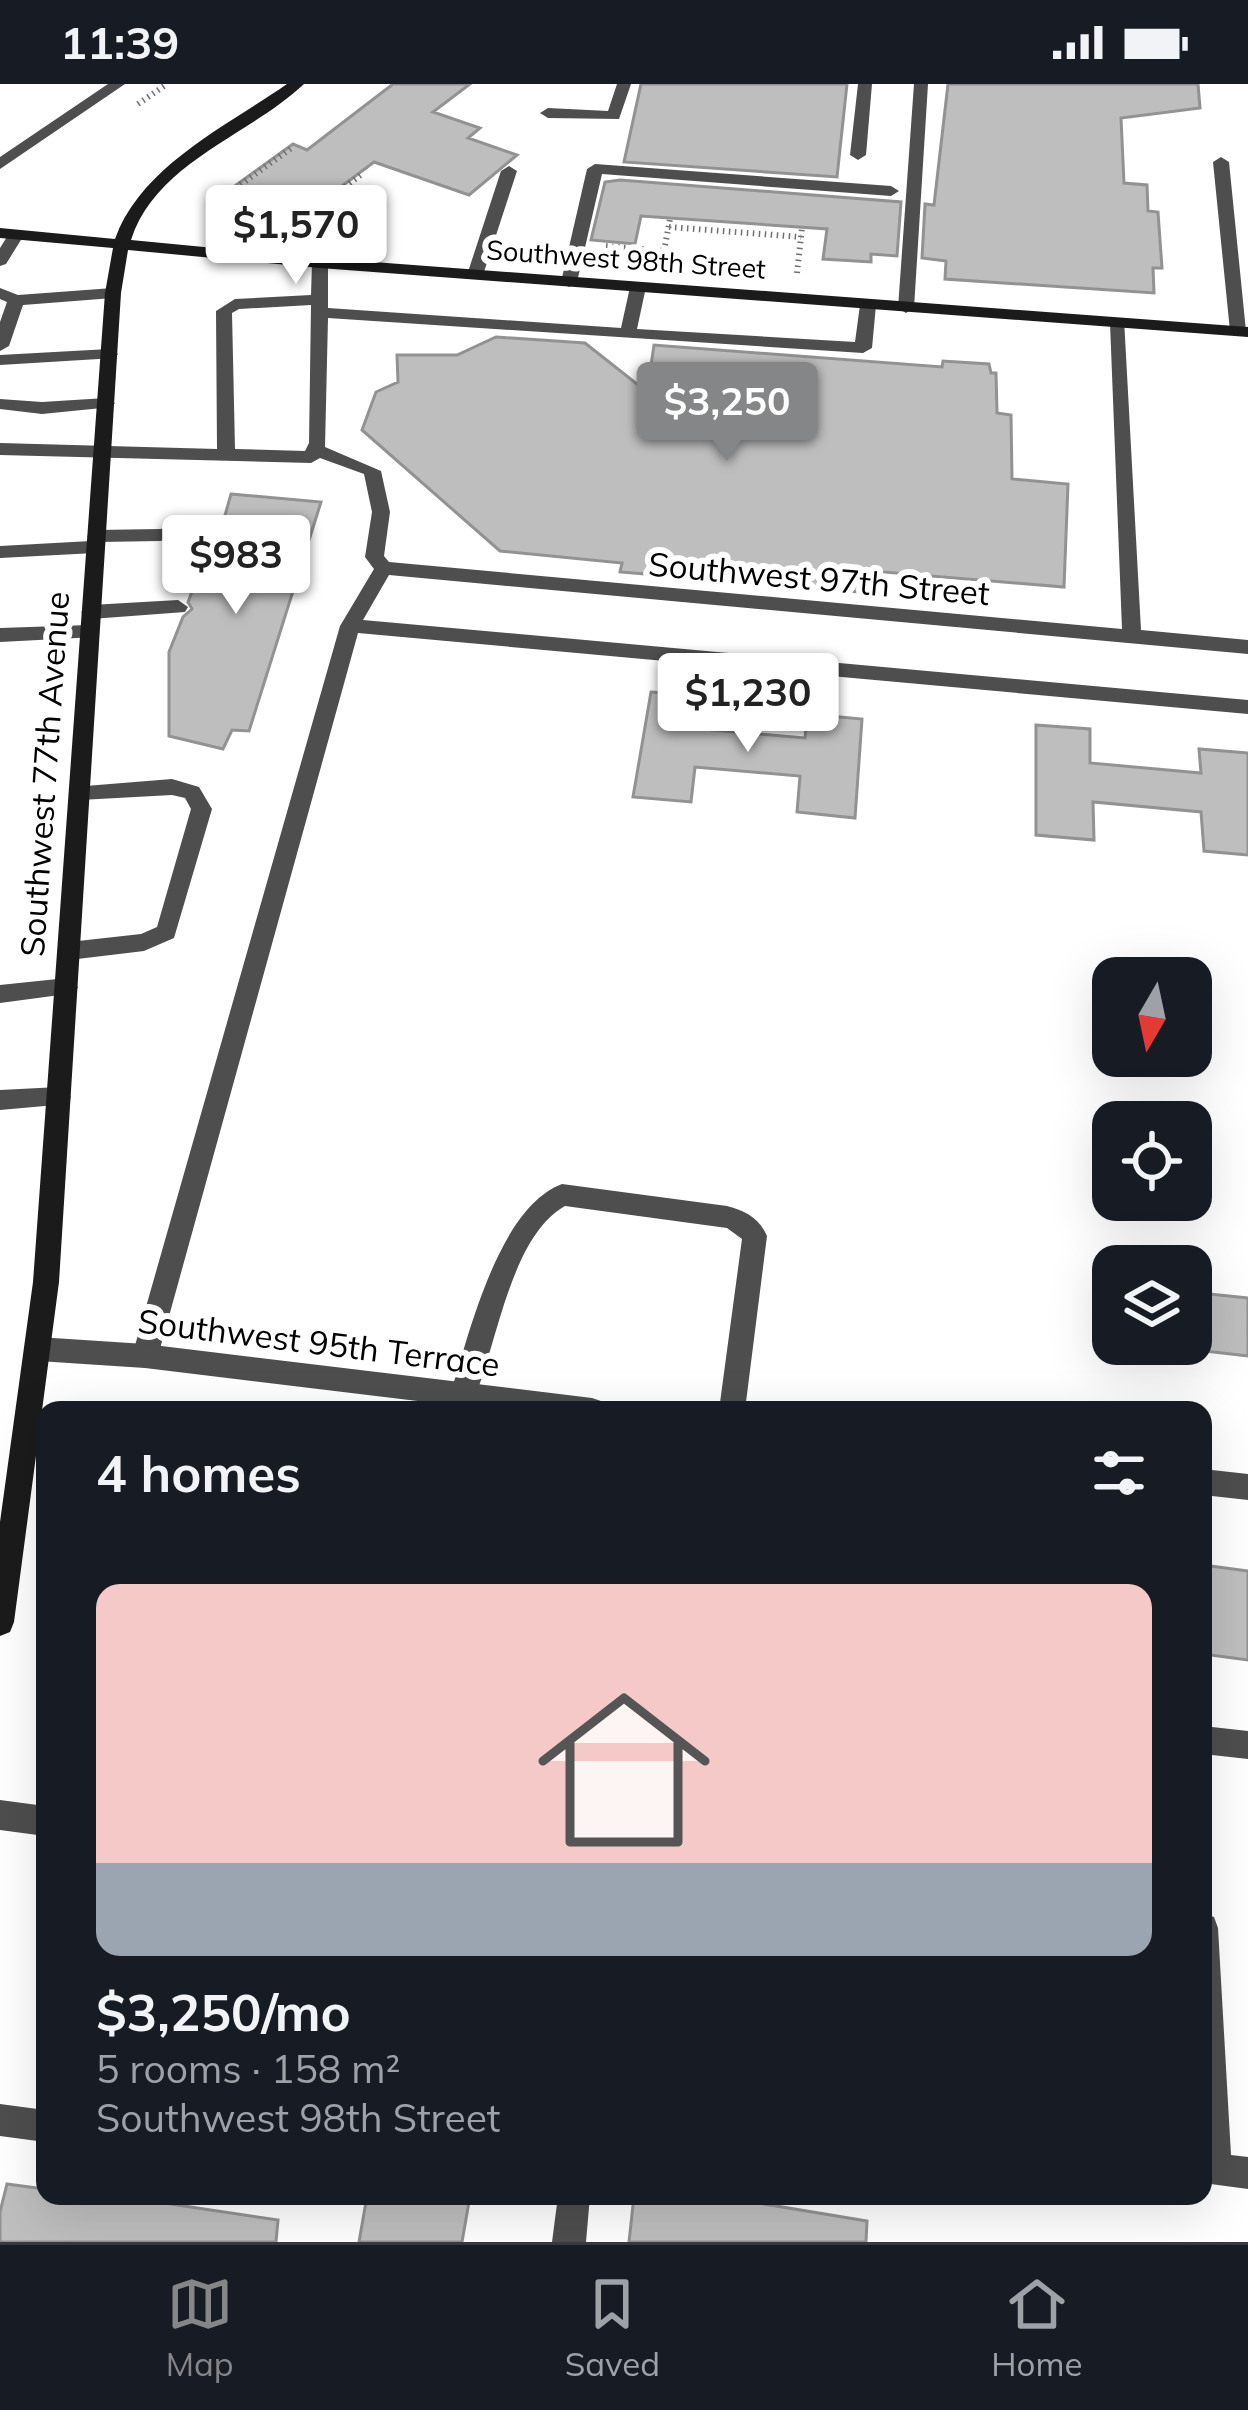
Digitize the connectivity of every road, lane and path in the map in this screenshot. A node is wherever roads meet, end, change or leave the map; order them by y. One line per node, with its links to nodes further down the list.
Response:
1 (118, 84): 10 (street)
2 (297, 84): 17 (street, Southwest 77th Avenue)
3 (624, 84): 6 (street)
4 (866, 84): 8 (street)
5 (921, 84): 31 (street)
6 (548, 112)
7 (293, 147): 14 (path)
8 (858, 155)
9 (1221, 162): 33 (street)
10 (0, 164)
11 (508, 171): 23 (street)
12 (362, 174): 14 (path)
13 (891, 191): 25 (street)
14 (287, 230): 16 (path)
15 (8, 234): 17 (street, Southwest 98th Street); 20 (street)
16 (301, 236)
17 (121, 243): 21 (street, Southwest 98th Street); 27 (street, Southwest 77th Avenue)
18 (592, 245): 19 (path)
19 (664, 251): 22 (path); 24 (path)
20 (0, 261)
21 (320, 263): 23 (street, Southwest 98th Street); 30 (street)
22 (660, 270)
23 (475, 275): 25 (street, Southwest 98th Street)
24 (796, 280)
25 (568, 282): 26 (street, Southwest 98th Street)
26 (638, 287): 29 (street, Southwest 98th Street); 34 (street)
27 (113, 293): 28 (street); 36 (street, Southwest 77th Avenue)
28 (8, 296): 35 (street)
29 (868, 305): 31 (street, Southwest 98th Street); 34 (street)
30 (320, 306): 34 (street); 42 (street); 43 (street)
31 (906, 308): 32 (street, Southwest 98th Street)
32 (1118, 323): 33 (street, Southwest 98th Street); 52 (street)
33 (1243, 332)
34 (628, 334)
35 (0, 346)
36 (110, 354): 37 (street); 38 (street, Southwest 77th Avenue)
37 (0, 360)
38 (106, 403): 39 (street); 41 (street, Southwest 77th Avenue)
39 (0, 404)
40 (0, 448): 41 (street)
41 (102, 448): 43 (street); 45 (street, Southwest 77th Avenue)
42 (317, 450): 43 (street); 47 (street)
43 (226, 454)
44 (211, 526): 45 (street)
45 (96, 542): 46 (street); 49 (street, Southwest 77th Avenue)
46 (0, 552)
47 (384, 568): 50 (street); 52 (street, Southwest 97th Street)
48 (178, 607): 49 (street)
49 (90, 622): 51 (street); 55 (street, Southwest 77th Avenue)
50 (350, 626): 54 (street); 62 (street)
51 (0, 635)
52 (1132, 636): 53 (street, Southwest 97th Street)
53 (1248, 646)
54 (1248, 707)
55 (80, 792): 56 (street, Southwest 77th Avenue); 56 (street)
56 (69, 951): 57 (street, Southwest 77th Avenue)
57 (67, 987): 58 (street); 59 (street, Southwest 77th Avenue)
58 (0, 994)
59 (58, 1097): 60 (street); 61 (street, Southwest 77th Avenue)
60 (0, 1100)
61 (38, 1349): 62 (street, Southwest 95th Terrace); 68 (street, Southwest 77th Avenue)
62 (145, 1356): 63 (street, Southwest 95th Terrace)
63 (463, 1395): 64 (street, Southwest 95th Terrace); 65 (street)
64 (515, 1401)
65 (733, 1401)
66 (1212, 1483): 67 (street)
67 (1248, 1487)
68 (0, 1622)
69 (1212, 1741): 70 (street)
70 (1248, 1745)
71 (0, 1815): 72 (street)
72 (36, 1821)
73 (1212, 2042): 76 (street)
74 (0, 2120): 75 (street)
75 (36, 2125)
76 (1222, 2169)
77 (573, 2205): 78 (street)
78 (568, 2242)

